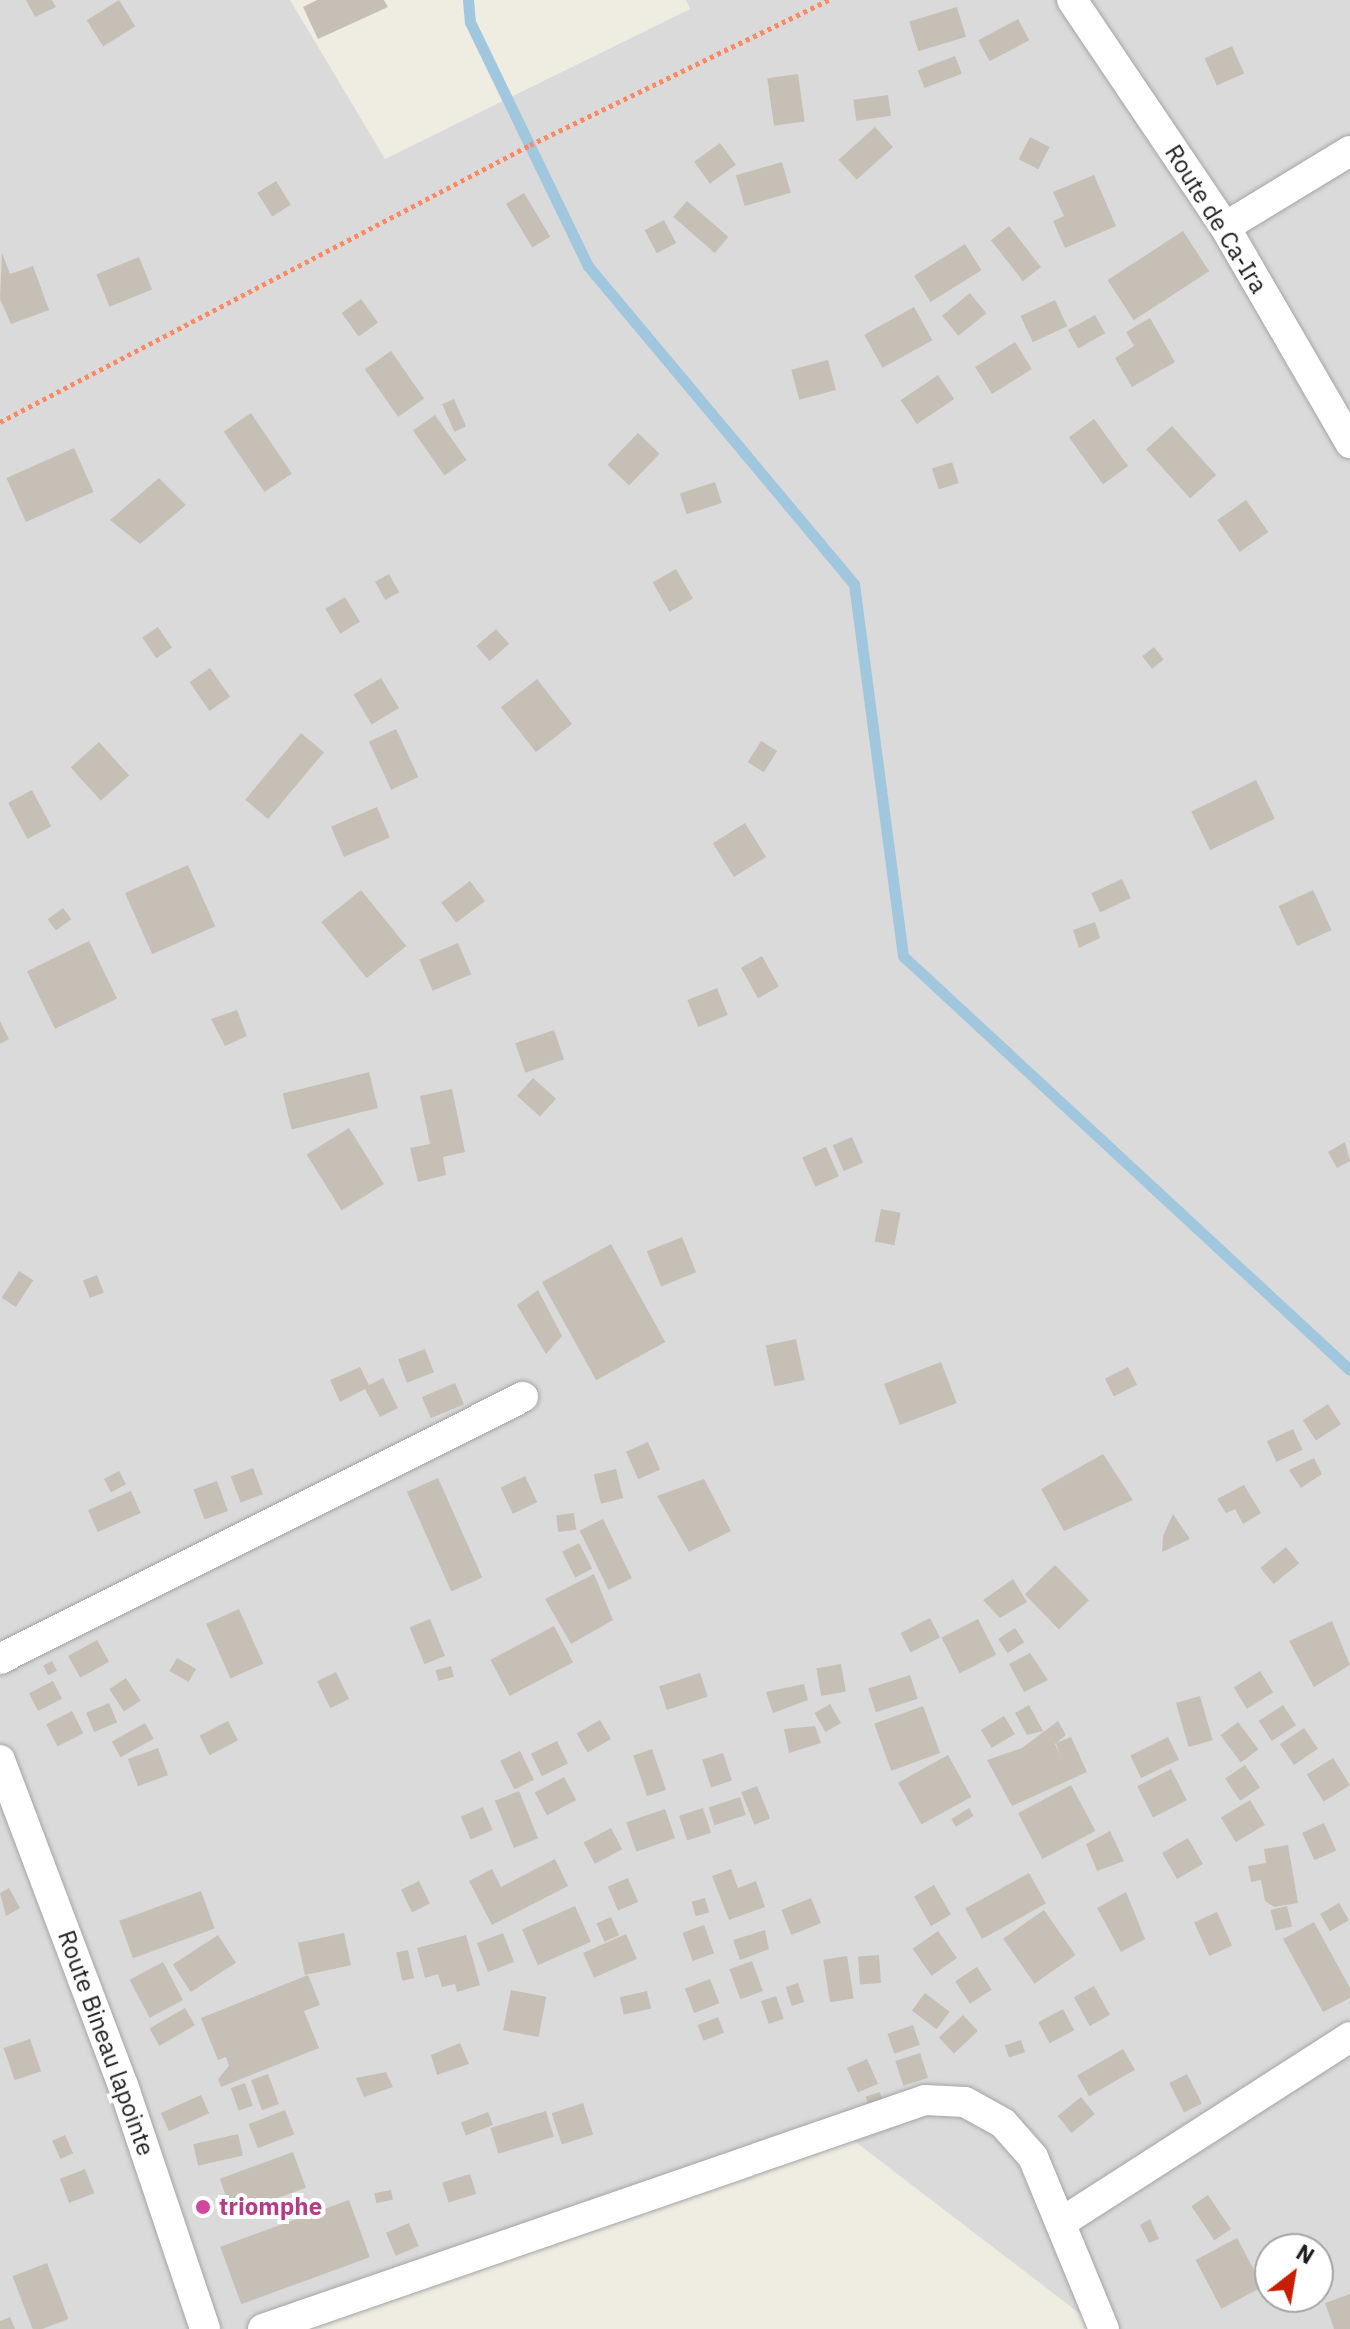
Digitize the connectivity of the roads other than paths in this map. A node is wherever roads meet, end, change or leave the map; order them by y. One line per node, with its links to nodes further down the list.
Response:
1 (1072, 0): 3 (street, Route de Ca-Ira)
2 (1350, 151): 3 (street)
3 (1225, 227): 4 (street, Route de Ca-Ira)
4 (1350, 443)
5 (523, 1397): 6 (street)
6 (0, 1659)
7 (0, 1760): 10 (street, Route Bineau lapointe)
8 (1350, 2037): 9 (street)
9 (1062, 2222): 11 (street); 12 (street)
10 (205, 2329)
11 (263, 2329)
12 (1104, 2329)

